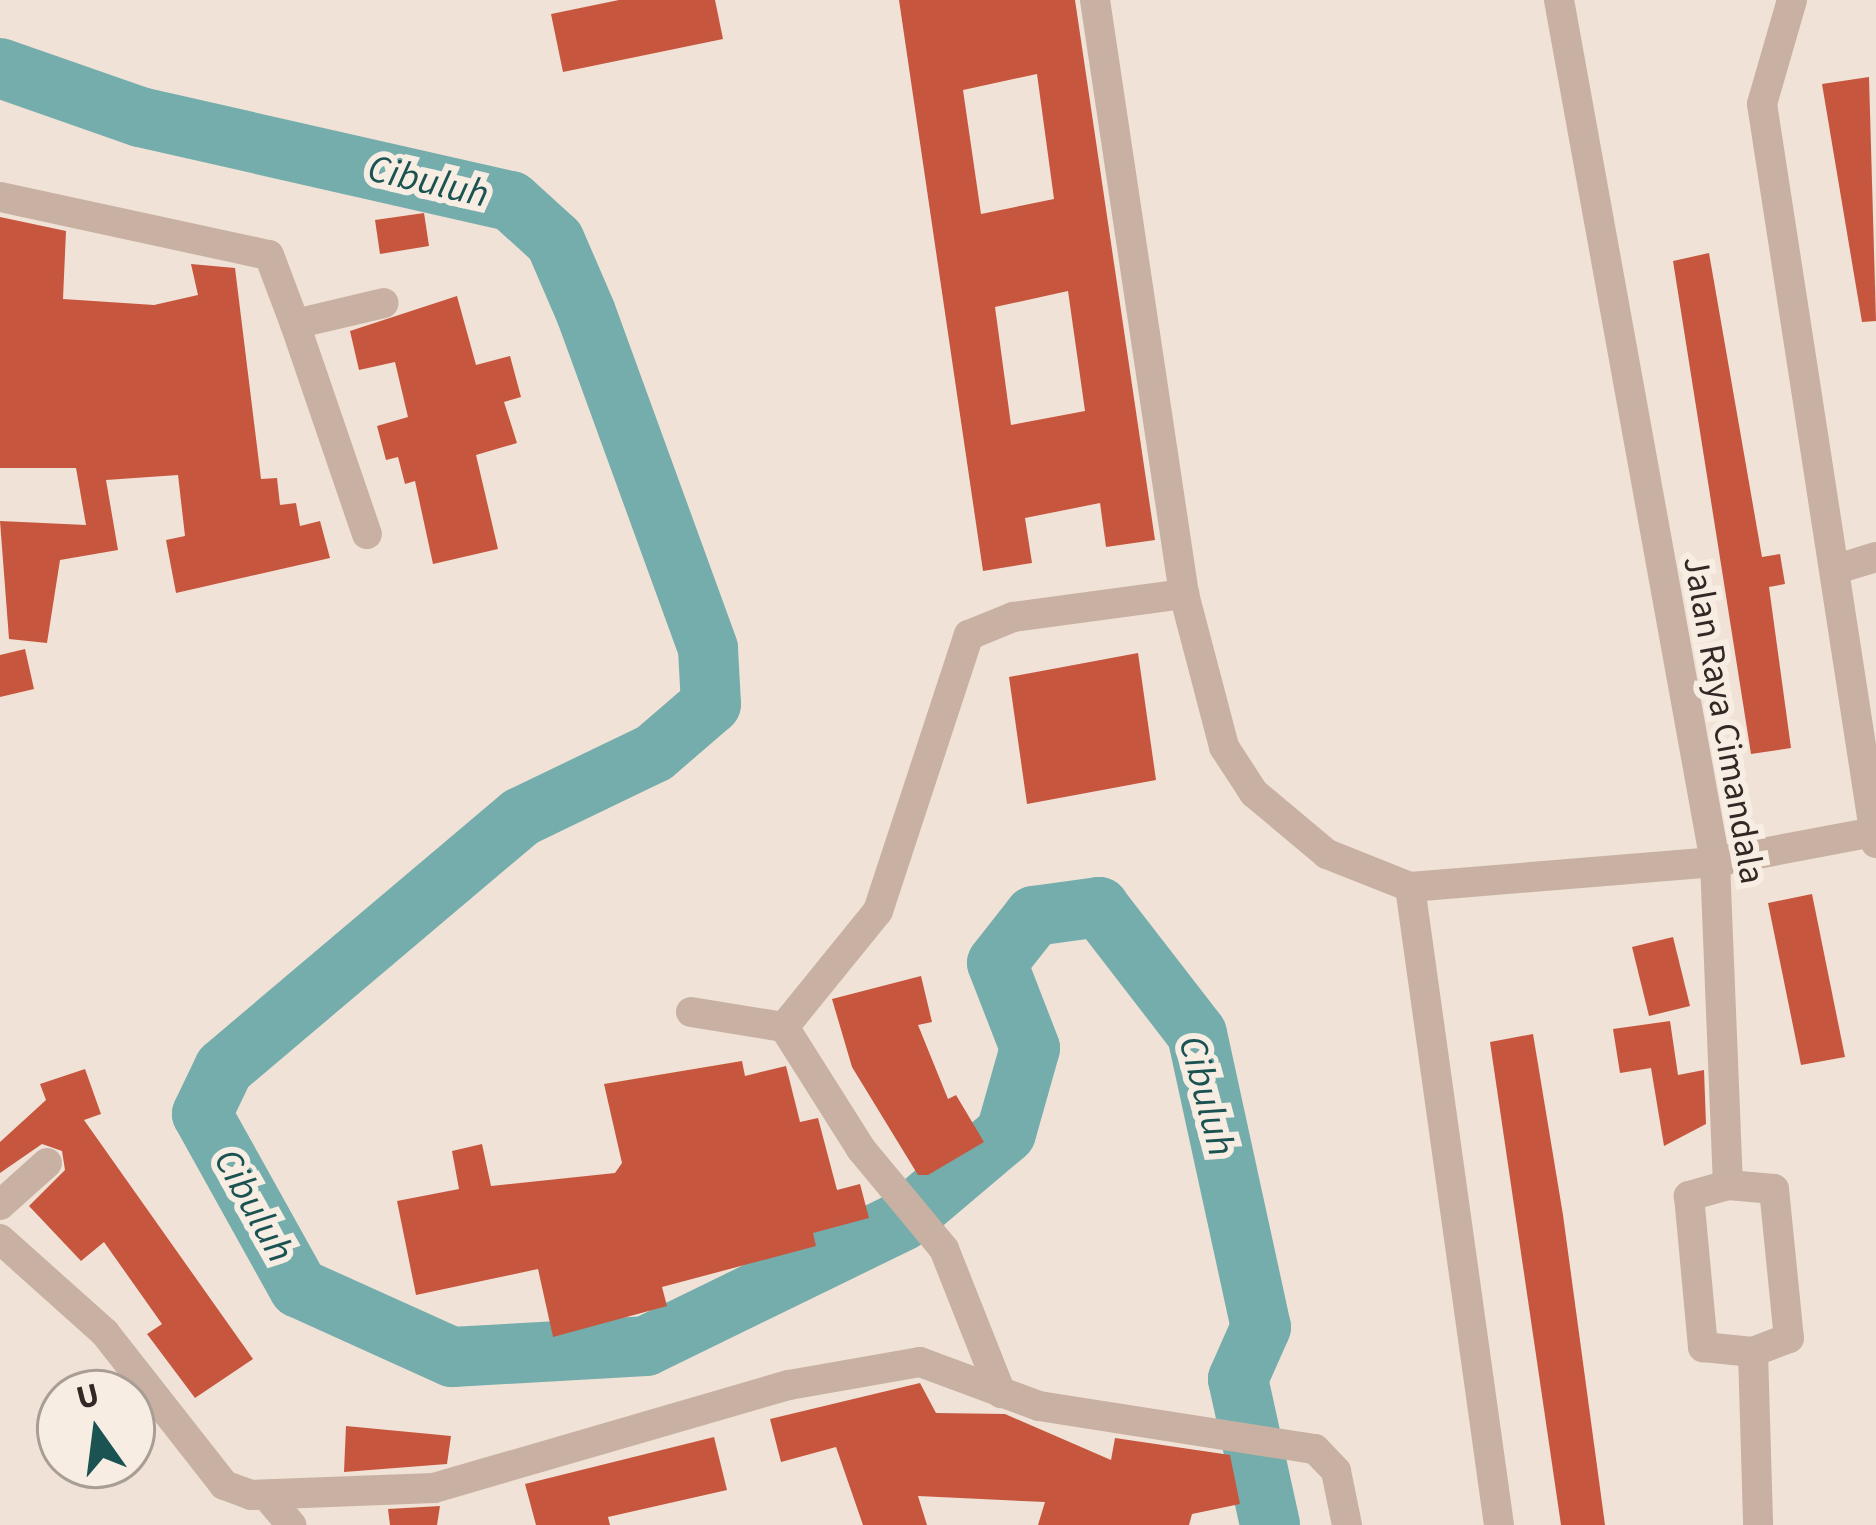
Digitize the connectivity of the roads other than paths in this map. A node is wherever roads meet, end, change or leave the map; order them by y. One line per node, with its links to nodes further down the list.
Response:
1 (1095, 0): 10 (street)
2 (1559, 0): 12 (street, Jalan Raya Cimandala)
3 (1792, 0): 9 (street)
4 (0, 196): 6 (street)
5 (384, 303): 6 (street)
6 (295, 324): 7 (street)
7 (367, 534)
8 (1876, 556): 9 (street)
9 (1837, 568): 11 (street)
10 (1184, 594): 13 (street); 15 (street)
11 (1875, 838): 12 (street)
12 (1715, 862): 13 (street); 17 (street, Jalan Raya Cimandala)
13 (1410, 886): 25 (street)
14 (691, 1012): 15 (street)
15 (784, 1027): 21 (street)
16 (46, 1163): 18 (street)
17 (1728, 1185): 20 (street); 20 (street)
18 (0, 1205)
19 (0, 1239): 22 (street)
20 (1753, 1352): 26 (street)
21 (1001, 1393): 22 (street); 24 (street)
22 (267, 1496): 23 (street)
23 (291, 1525)
24 (1347, 1525)
25 (1499, 1525)
26 (1759, 1525)

